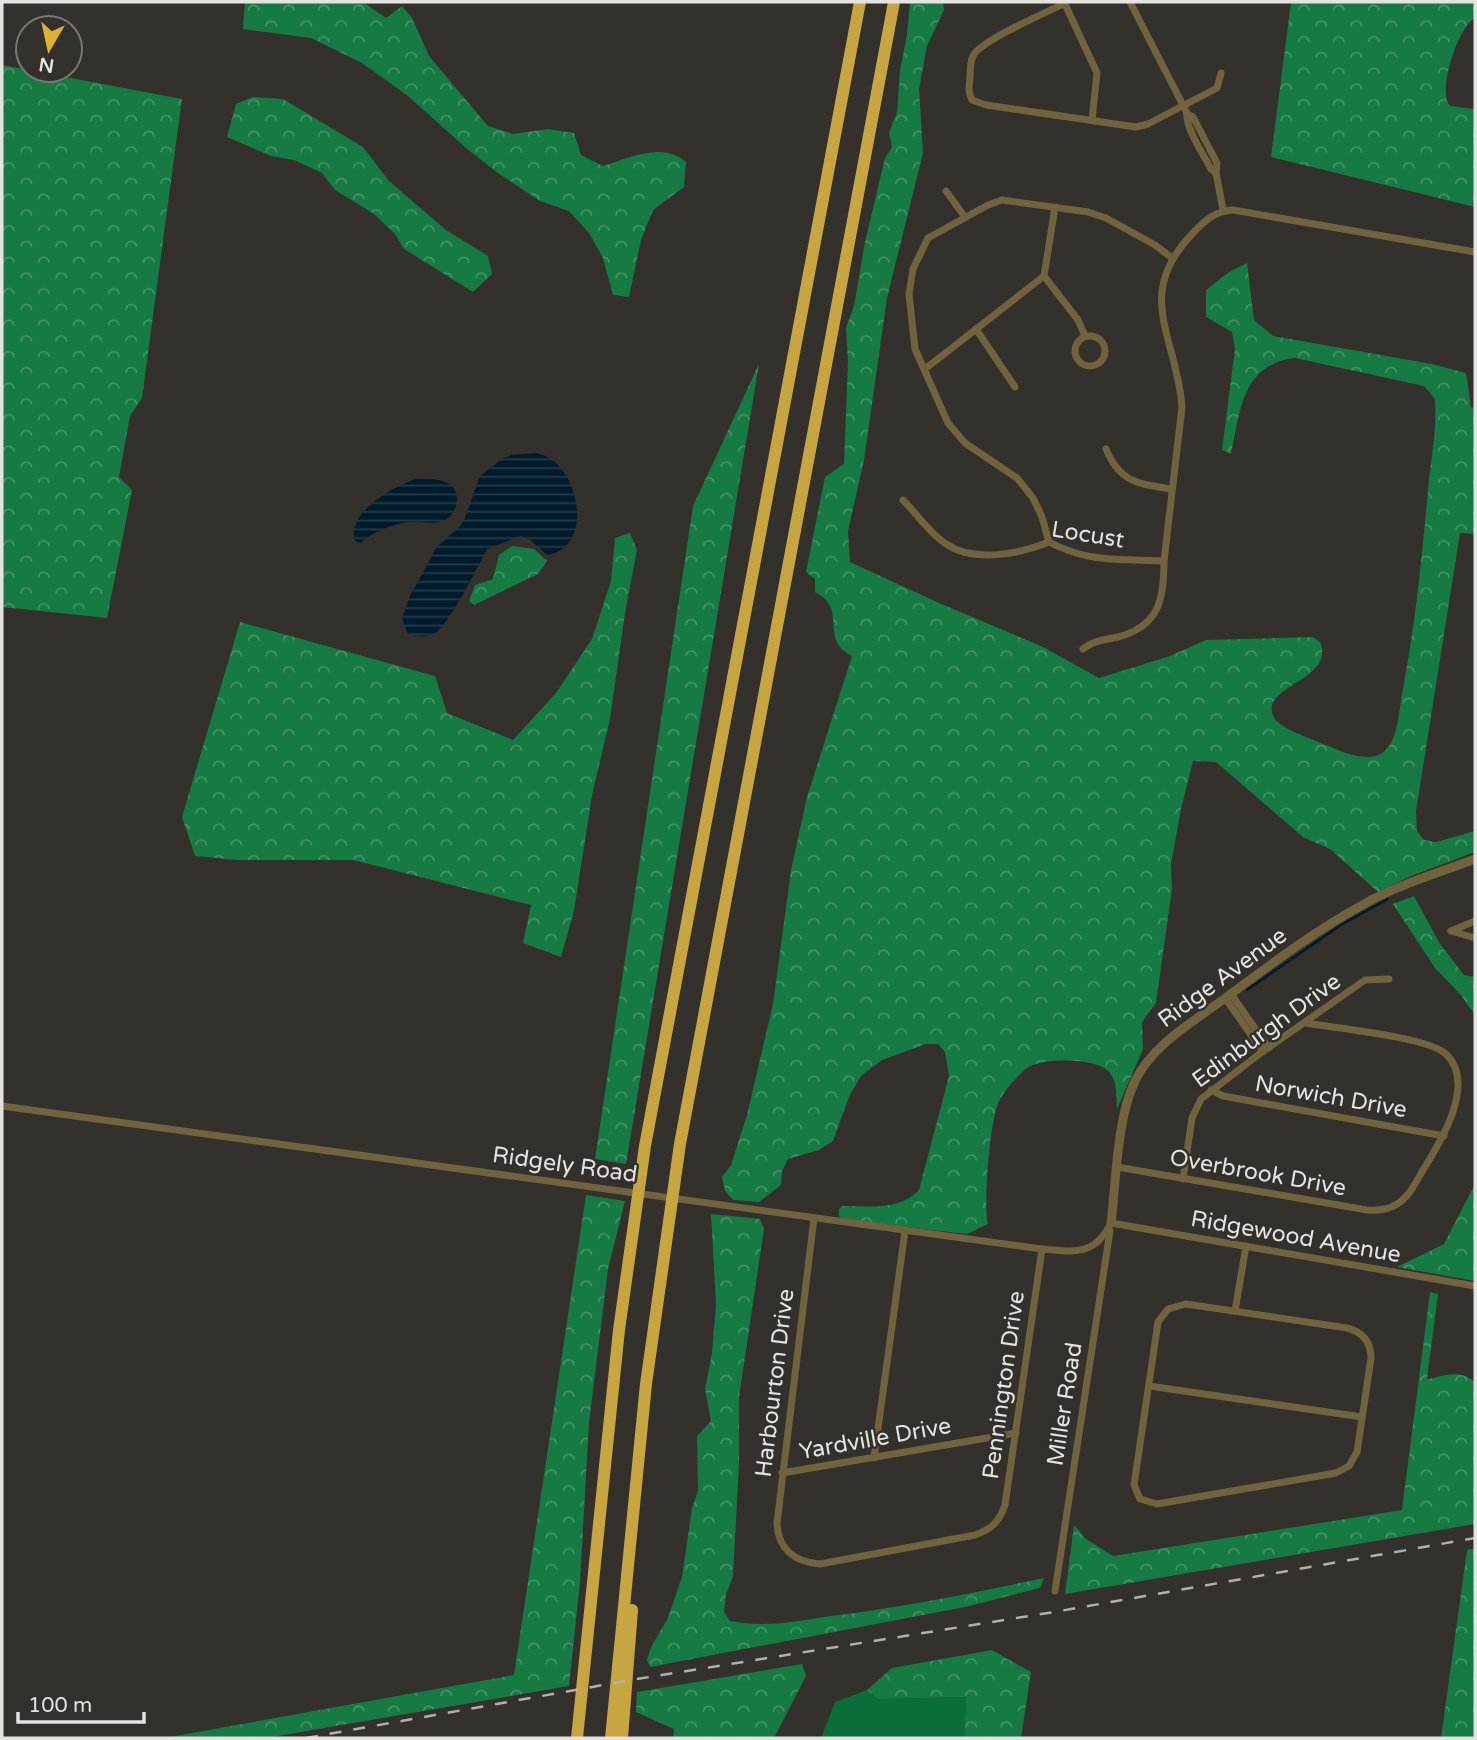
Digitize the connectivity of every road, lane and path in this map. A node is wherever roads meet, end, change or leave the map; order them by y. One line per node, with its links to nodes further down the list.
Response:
1 (860, 2): 52 (highway)
2 (894, 2): 50 (highway)
3 (1064, 2): 7 (street); 7 (street)
4 (1130, 2): 6 (street)
5 (1221, 74): 6 (street)
6 (1185, 110): 7 (street); 10 (street)
7 (1092, 120)
8 (946, 191): 11 (street)
9 (1055, 207): 11 (street); 13 (street); 14 (street)
10 (1223, 210): 12 (street); 13 (street)
11 (965, 217): 17 (street)
12 (1475, 252)
13 (1172, 258): 20 (street)
14 (1044, 276): 15 (street); 16 (street)
15 (976, 329): 17 (street); 18 (street)
16 (1084, 336): 16 (street)
17 (925, 369): 22 (street)
18 (1015, 387)
19 (1105, 449): 20 (street)
20 (1172, 489): 23 (street)
21 (903, 500): 22 (street, Locust)
22 (1048, 542): 23 (street, Locust)
23 (1164, 561): 24 (street)
24 (1083, 649)
25 (1475, 859): 29 (street, Ridge Avenue)
26 (1475, 921): 27 (street)
27 (1475, 938)
28 (1390, 979): 30 (street, Edinburgh Drive)
29 (1228, 996): 31 (street); 35 (street, Ridge Avenue)
30 (1307, 1023): 31 (street, Edinburgh Drive); 34 (street)
31 (1266, 1050): 32 (street, Edinburgh Drive)
32 (1212, 1090): 34 (street, Norwich Drive); 36 (street, Edinburgh Drive)
33 (2, 1107): 37 (street, Ridgely Road)
34 (1444, 1136): 36 (street, Overbrook Drive)
35 (1117, 1167): 36 (street, Overbrook Drive); 38 (street, Ridge Avenue)
36 (1183, 1179)
37 (814, 1218): 39 (street, Ridgely Road); 48 (street, Harbourton Drive)
38 (1111, 1223): 40 (street, Ridgewood Avenue); 41 (street, Ridgely Road); 51 (street, Miller Road)
39 (905, 1231): 41 (street, Ridgely Road); 47 (street)
40 (1245, 1246): 42 (street, Ridgewood Avenue); 43 (street)
41 (1042, 1250): 46 (street, Pennington Drive)
42 (1475, 1286)
43 (1236, 1311): 44 (street); 45 (street)
44 (1149, 1386): 45 (street); 45 (street)
45 (1363, 1417)
46 (1016, 1433): 47 (street, Yardville Drive); 49 (street, Pennington Drive)
47 (874, 1458): 48 (street, Yardville Drive)
48 (782, 1473): 49 (street, Harbourton Drive)
49 (786, 1551)
50 (628, 1582): 53 (highway); 54 (highway)
51 (1055, 1591)
52 (575, 1738)
53 (611, 1738)
54 (622, 1738)

